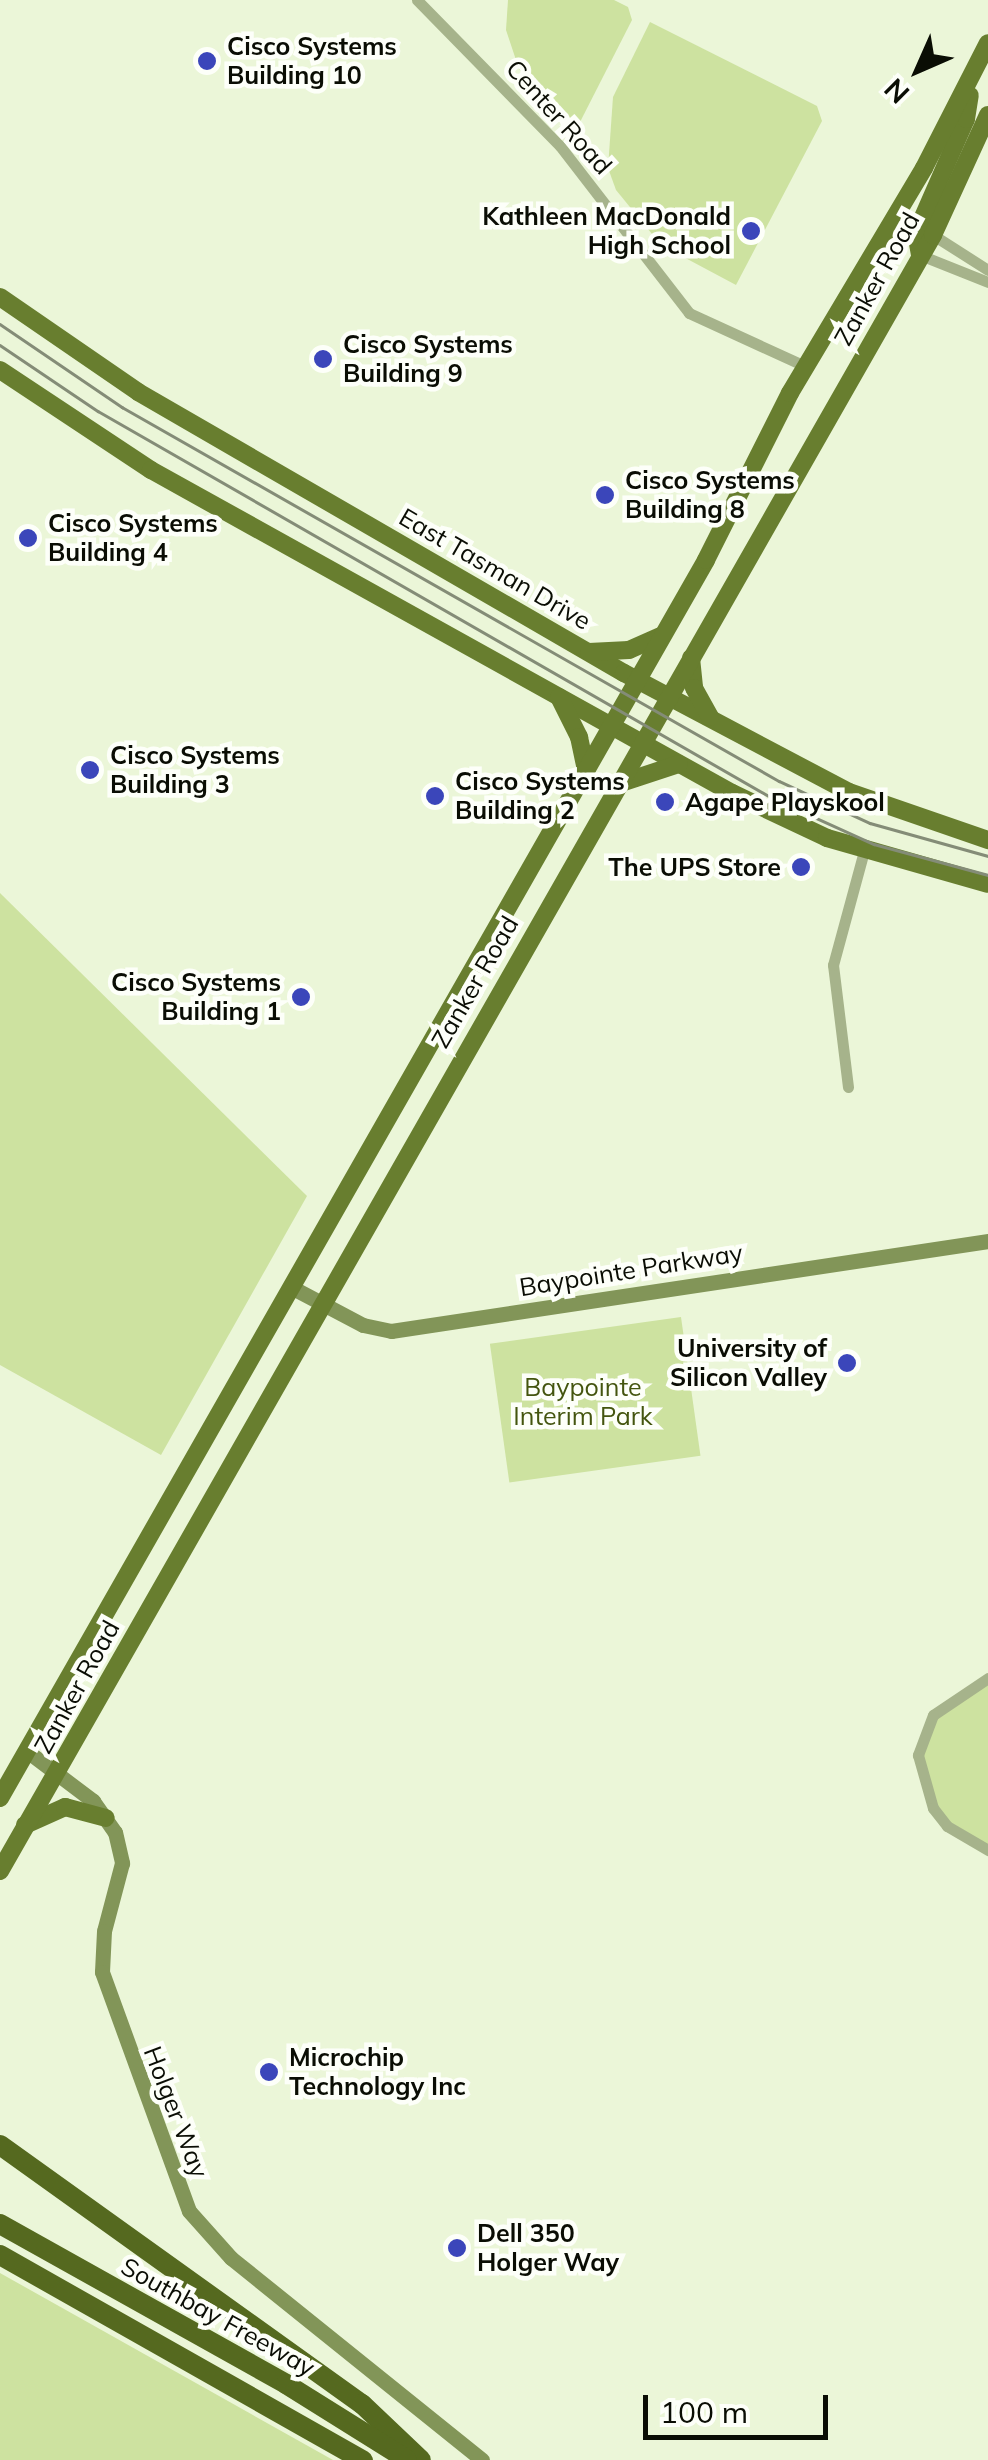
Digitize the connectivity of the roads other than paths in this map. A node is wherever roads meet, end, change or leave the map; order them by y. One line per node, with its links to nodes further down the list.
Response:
1 (417, 0): 10 (street, Center Road)
2 (988, 44): 3 (main road, Zanker Road)
3 (974, 70): 6 (main road); 10 (main road, Zanker Road)
4 (988, 115): 5 (main road, Zanker Road)
5 (932, 235): 6 (main road, Zanker Road); 7 (street)
6 (920, 255): 8 (street); 14 (main road, Zanker Road)
7 (988, 270)
8 (988, 282)
9 (0, 297): 13 (main road, East Tasman Drive)
10 (805, 366): 12 (main road, Zanker Road)
11 (0, 370): 16 (main road)
12 (660, 635): 13 (main road); 15 (main road, Zanker Road)
13 (587, 652): 15 (main road, East Tasman Drive)
14 (691, 657): 17 (main road, Zanker Road); 18 (main road)
15 (637, 680): 17 (main road, East Tasman Drive); 19 (main road, Zanker Road)
16 (558, 696): 19 (main road); 22 (main road)
17 (668, 697): 18 (main road, East Tasman Drive); 20 (main road, Zanker Road)
18 (712, 721): 24 (main road, East Tasman Drive)
19 (612, 725): 20 (main road); 22 (main road, Zanker Road)
20 (642, 742): 21 (main road); 23 (main road, Zanker Road)
21 (679, 764): 23 (main road); 25 (main road)
22 (586, 771): 29 (main road, Zanker Road)
23 (618, 784): 30 (main road, Zanker Road)
24 (988, 840)
25 (864, 851): 26 (main road); 27 (street)
26 (988, 884)
27 (848, 1087)
28 (988, 1242): 30 (street, Baypointe Parkway)
29 (291, 1288): 30 (street, Baypointe Parkway); 32 (main road, Zanker Road)
30 (322, 1304): 33 (main road, Zanker Road)
31 (988, 1678): 37 (street)
32 (27, 1751): 33 (street, Holger Way); 34 (main road, Zanker Road)
33 (58, 1772): 35 (street, Holger Way); 36 (main road, Zanker Road)
34 (0, 1798)
35 (106, 1818): 36 (main road); 47 (street, Holger Way)
36 (25, 1825): 38 (main road, Zanker Road)
37 (988, 1850)
38 (0, 1871)
39 (0, 2145): 46 (highway)
40 (0, 2224): 45 (highway, Southbay Freeway)
41 (0, 2256): 44 (highway)
42 (0, 2268): 43 (highway)
43 (345, 2460)
44 (362, 2460)
45 (408, 2460)
46 (421, 2460)
47 (482, 2460)

